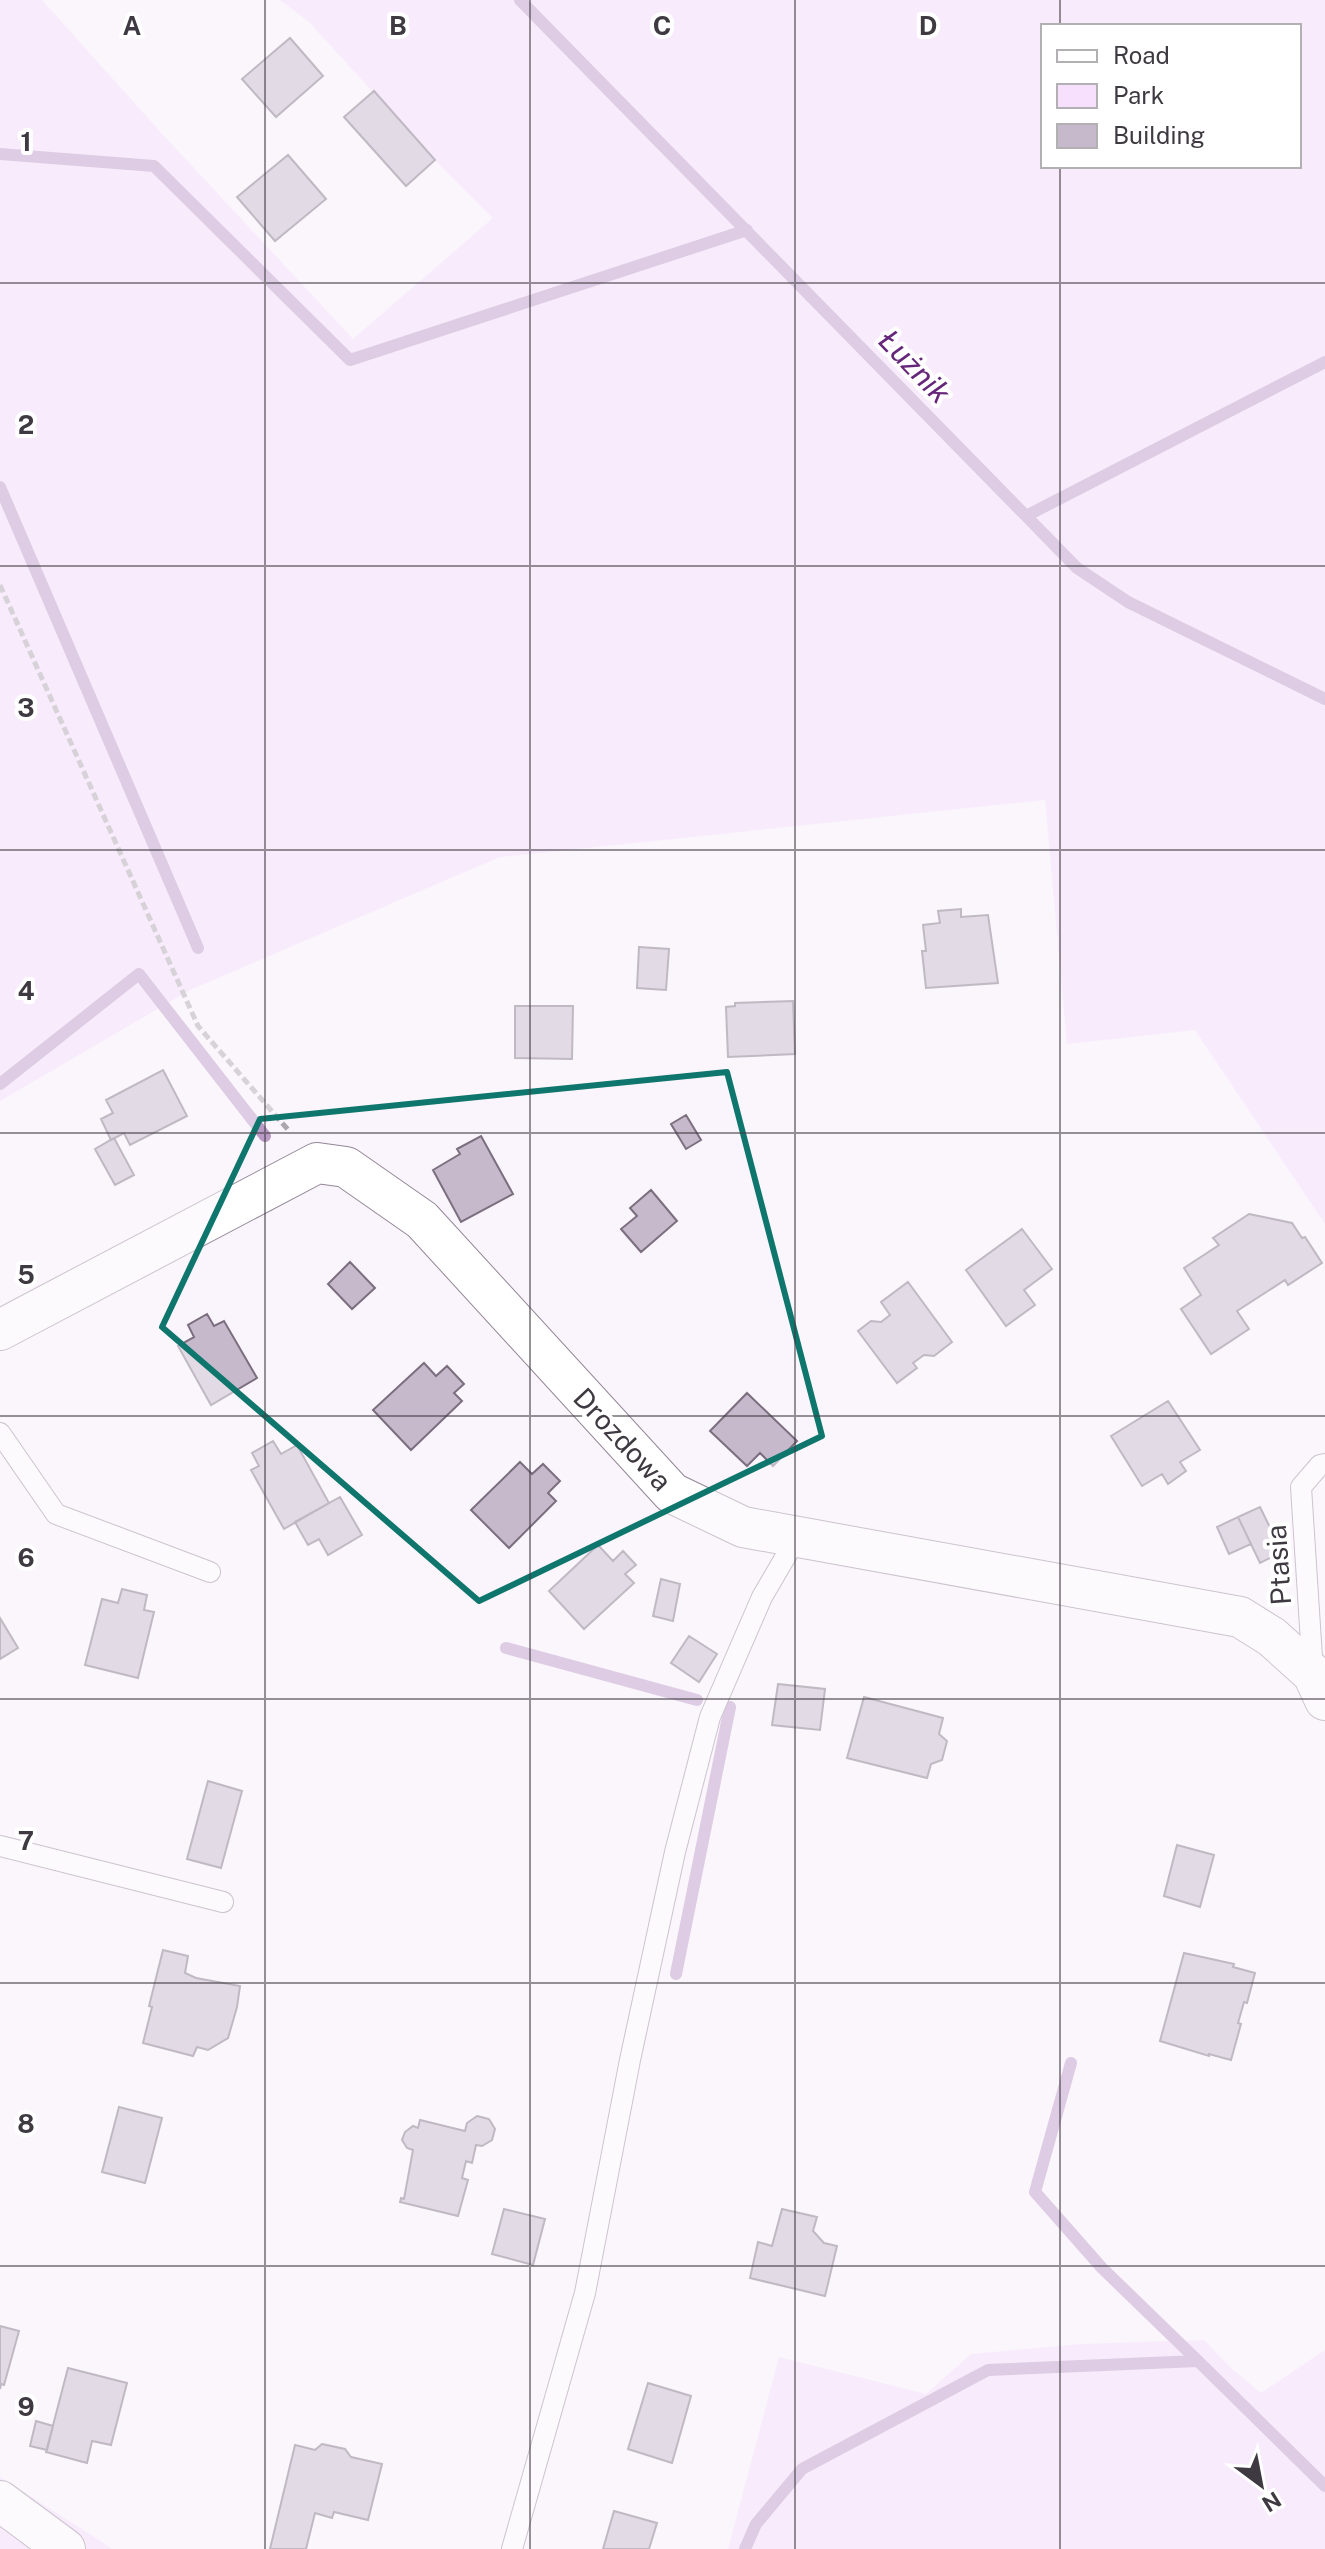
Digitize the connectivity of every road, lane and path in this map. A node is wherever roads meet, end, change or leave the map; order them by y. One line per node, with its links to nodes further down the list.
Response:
1 (0, 585): 2 (path)
2 (317, 1163): 3 (street); 6 (street, Drozdowa)
3 (0, 1330)
4 (0, 1433): 7 (lane)
5 (1325, 1464): 8 (lane, Ptasia)
6 (797, 1537): 8 (street, Drozdowa); 13 (lane)
7 (210, 1572)
8 (1319, 1687)
9 (0, 1846): 10 (lane)
10 (223, 1902)
11 (0, 2501): 12 (street)
12 (65, 2549)
13 (512, 2549)

